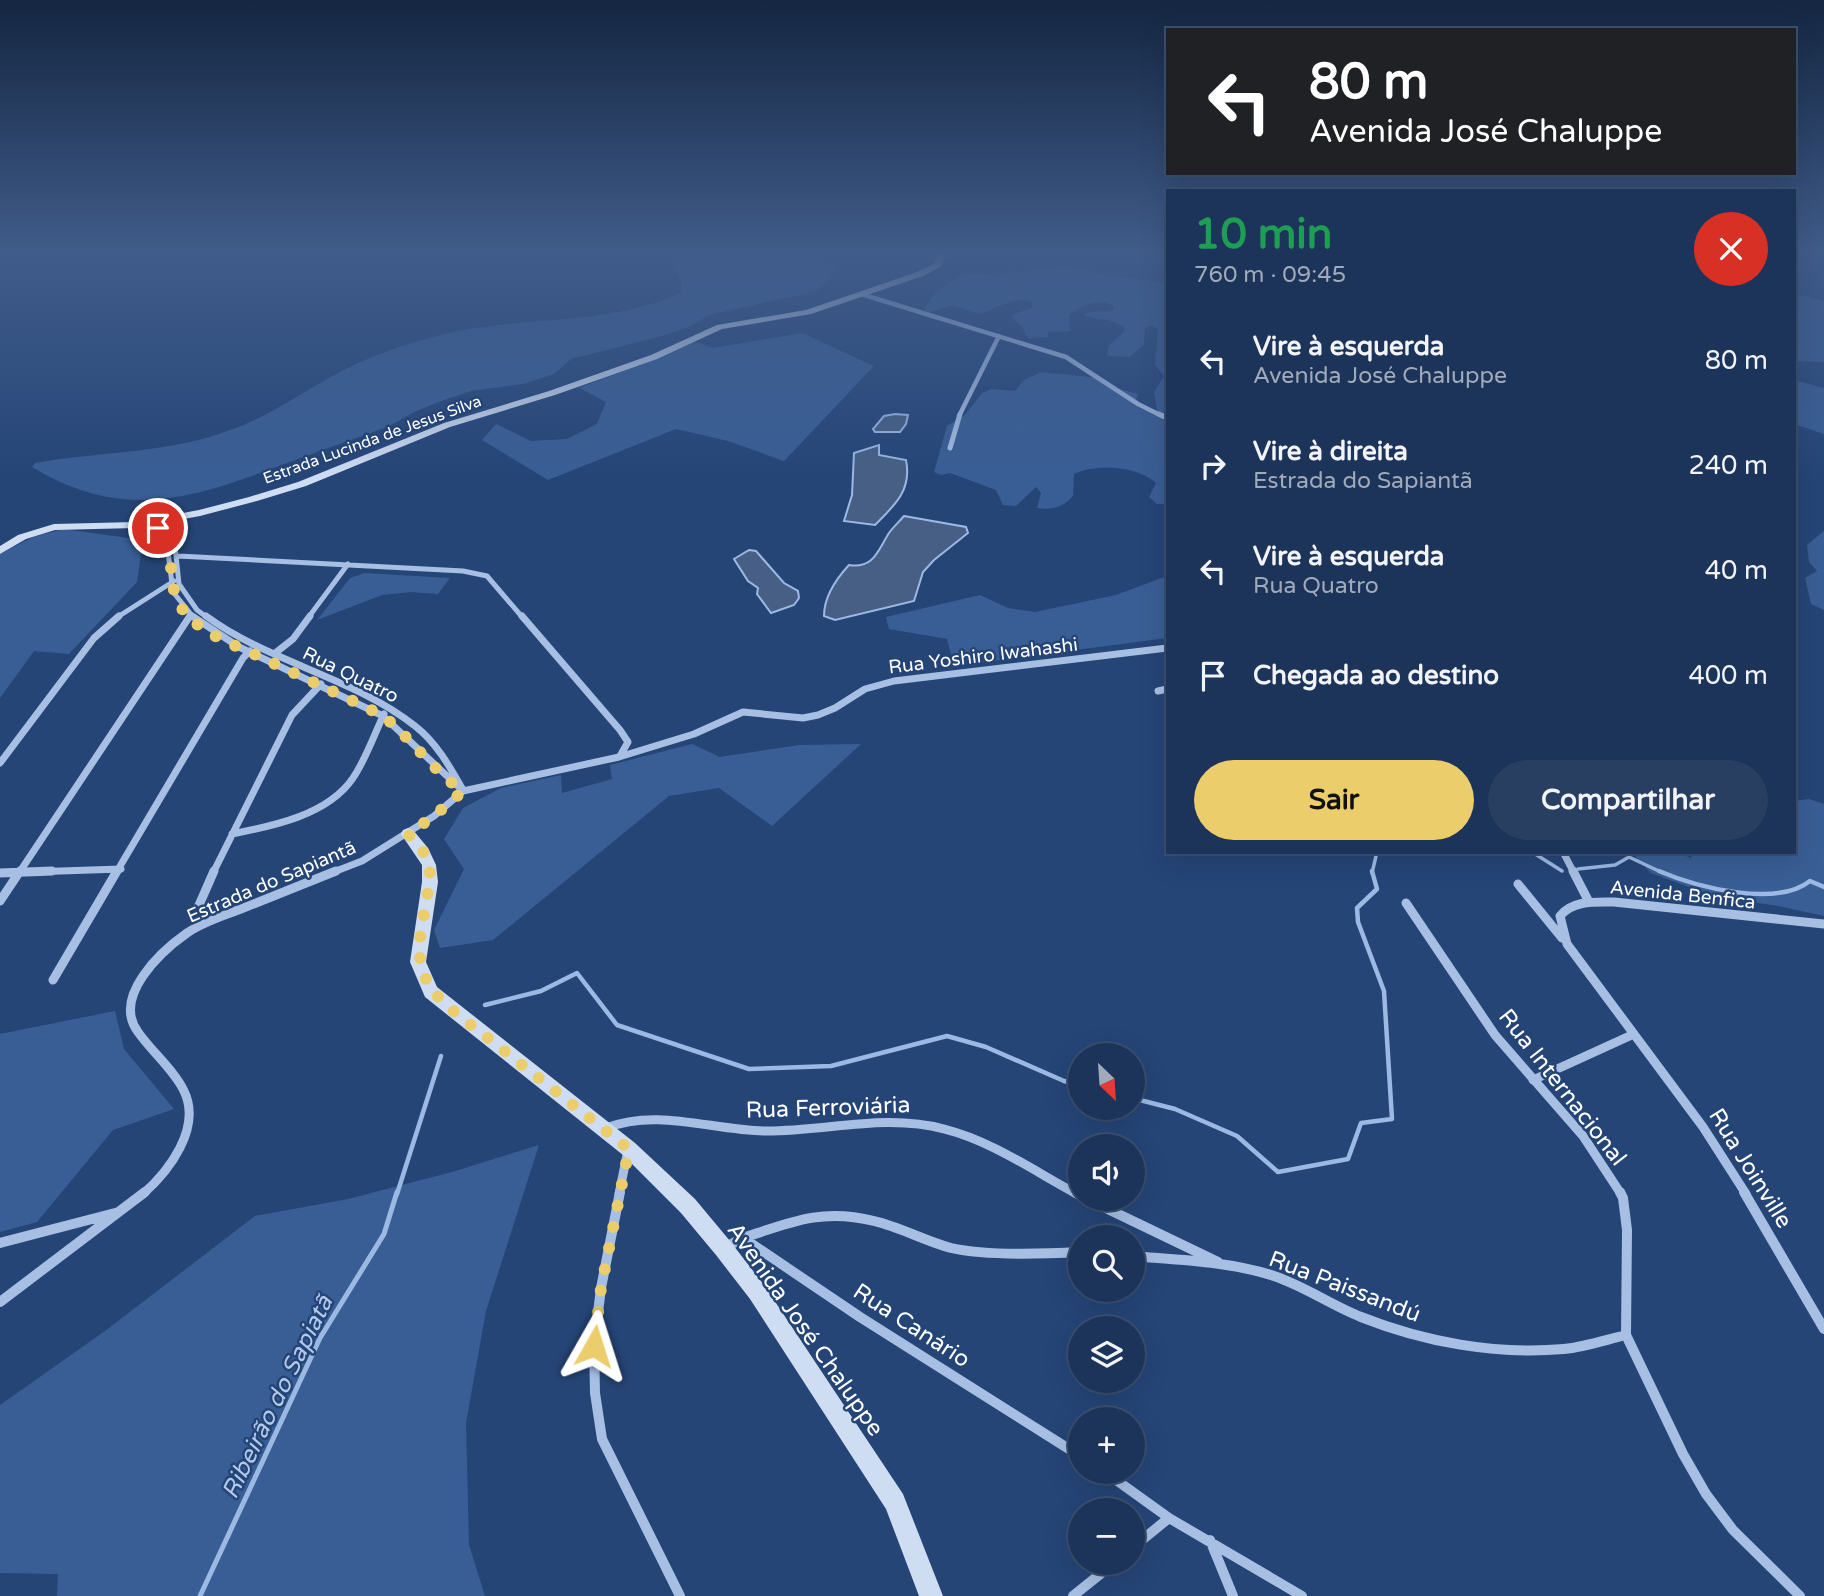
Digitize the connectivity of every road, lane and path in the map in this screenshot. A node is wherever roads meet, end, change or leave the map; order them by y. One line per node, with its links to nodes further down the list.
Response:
1 (717, 328): 6 (main road, Estrada Lucinda de Jesus Silva)
2 (974, 328): 3 (street)
3 (999, 336): 4 (street); 5 (street)
4 (1166, 418)
5 (950, 448)
6 (179, 517): 7 (main road, Estrada Lucinda de Jesus Silva); 9 (street, Rua Quatro)
7 (142, 524): 8 (main road, Estrada Lucinda de Jesus Silva); 11 (street, Rua Quatro)
8 (0, 551)
9 (178, 556): 10 (street); 11 (street, Rua Quatro)
10 (348, 564): 16 (street); 23 (street)
11 (174, 581): 12 (street, Rua Quatro); 13 (street, Rua Quatro); 24 (street)
12 (197, 609): 13 (street); 14 (street, Rua Quatro)
13 (189, 617): 14 (street, Rua Quatro); 30 (street)
14 (252, 648): 16 (street, Rua Quatro); 18 (street, Rua Quatro); 29 (street)
15 (1166, 648): 23 (street, Rua Yoshiro Iwahashi)
16 (274, 654): 17 (street, Rua Quatro)
17 (327, 679): 18 (street); 21 (street, Rua Quatro)
18 (320, 685): 22 (street, Rua Quatro); 26 (street)
19 (1166, 689): 20 (street)
20 (1158, 691)
21 (388, 708): 22 (street); 25 (street, Rua Quatro)
22 (383, 716): 25 (street, Rua Quatro); 26 (street)
23 (620, 757): 25 (street, Rua Yoshiro Iwahashi)
24 (0, 762)
25 (463, 791): 27 (street, Estrada do Sapiantã)
26 (232, 834): 37 (street)
27 (408, 834): 37 (street, Estrada do Sapiantã); 42 (main road, Avenida José Chaluppe)
28 (1564, 854): 34 (street)
29 (121, 869): 30 (street); 39 (street)
30 (22, 872): 31 (street); 33 (street)
31 (0, 873)
32 (1518, 884): 38 (street)
33 (0, 901)
34 (1589, 902): 36 (street, Avenida Benfica); 38 (street, Avenida Benfica)
35 (1406, 903): 41 (street, Rua Internacional)
36 (1824, 924)
37 (198, 926): 45 (street, Estrada do Sapiantã)
38 (1575, 955): 40 (street, Avenida Benfica)
39 (53, 980)
40 (1634, 1034): 41 (street); 54 (street, Rua Joinville)
41 (1533, 1080): 55 (street, Rua Internacional)
42 (605, 1128): 43 (main road, Avenida José Chaluppe); 44 (street, Rua Ferroviária)
43 (629, 1149): 49 (main road, Avenida José Chaluppe); 62 (street)
44 (1068, 1189)
45 (122, 1210): 48 (street); 53 (street, Estrada do Sapiantã)
46 (1112, 1211): 52 (street)
47 (743, 1238): 49 (street); 50 (street); 56 (street, Rua Canário)
48 (0, 1244)
49 (723, 1248): 63 (main road, Avenida José Chaluppe)
50 (1068, 1252)
51 (1145, 1257): 52 (street, Rua Paissandú)
52 (1222, 1264): 55 (street, Rua Paissandú)
53 (0, 1302)
54 (1824, 1329)
55 (1626, 1335): 67 (street, Rua Internacional)
56 (1068, 1448)
57 (1122, 1484): 58 (street)
58 (1169, 1518): 59 (street); 60 (street)
59 (1145, 1537)
60 (1210, 1540): 65 (street); 66 (street)
61 (1099, 1575): 64 (street)
62 (680, 1596)
63 (931, 1596)
64 (1073, 1596)
65 (1233, 1596)
66 (1302, 1596)
67 (1800, 1596)

